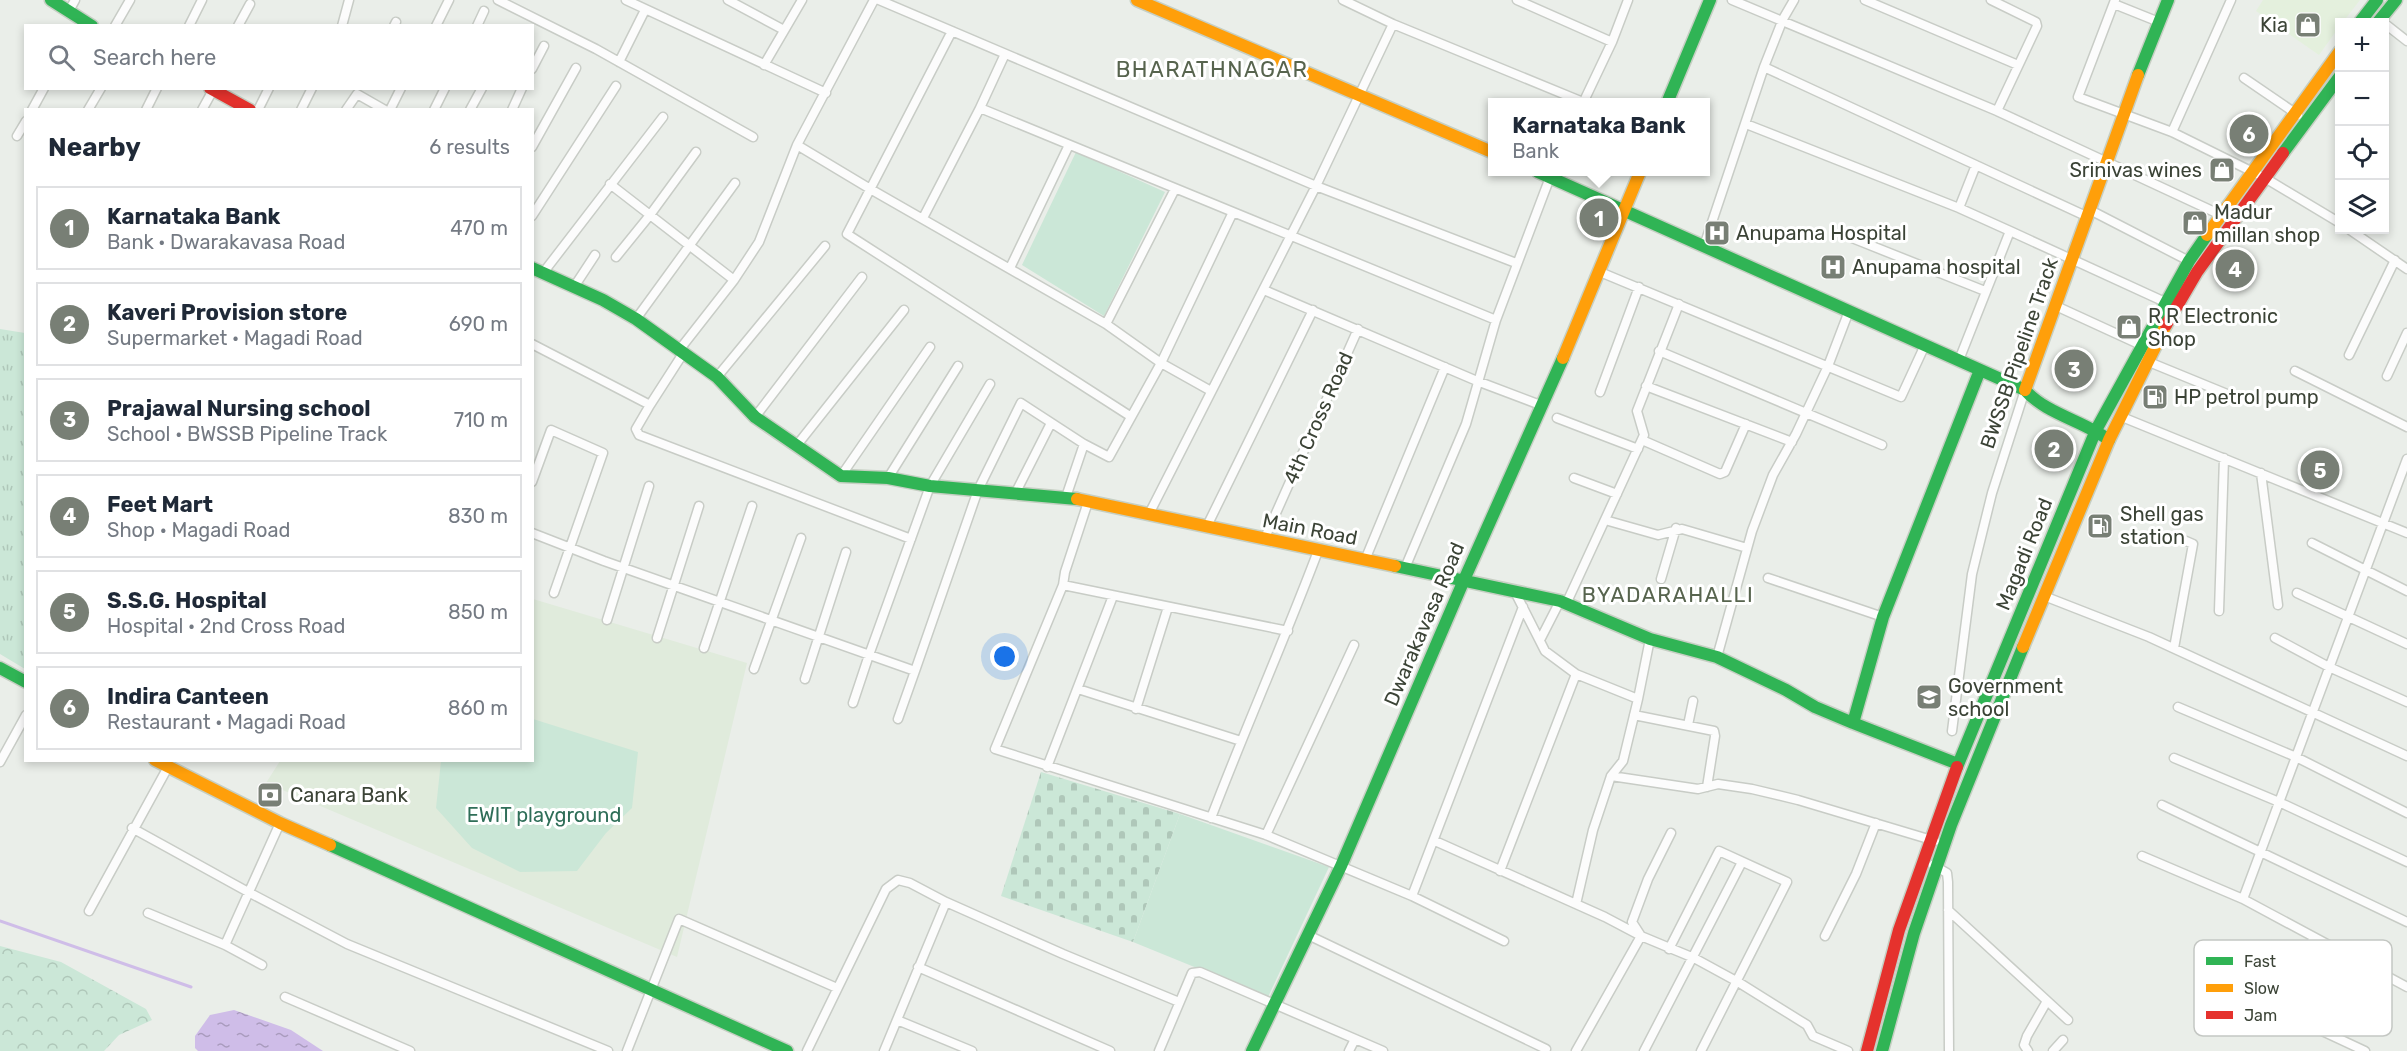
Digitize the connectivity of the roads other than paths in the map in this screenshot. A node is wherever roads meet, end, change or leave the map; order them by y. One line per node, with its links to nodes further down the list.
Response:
1 (51, 0): 27 (street)
2 (130, 0): 37 (street)
3 (202, 0): 38 (street)
4 (349, 0): 40 (street)
5 (450, 0): 41 (street)
6 (498, 0): 52 (street)
7 (626, 0): 28 (street)
8 (728, 0): 45 (street)
9 (802, 0): 45 (street)
10 (874, 0): 73 (street)
11 (879, 0): 46 (street)
12 (1137, 0): 74 (street)
13 (1343, 0): 43 (street)
14 (1517, 0): 48 (street)
15 (1628, 0): 48 (street)
16 (1710, 0): 77 (street)
17 (1732, 0): 34 (street)
18 (1794, 0): 34 (street)
19 (1865, 0): 55 (street)
20 (1991, 0): 55 (street)
21 (2168, 0): 35 (street, BWSSB Pipeline Track)
22 (2231, 0): 99 (street)
23 (2377, 0): 30 (street)
24 (2396, 0): 33 (street)
25 (2115, 2): 35 (street); 94 (street)
26 (250, 4): 39 (street)
27 (72, 6): 36 (street)
28 (645, 10): 52 (street); 54 (street)
29 (484, 11): 42 (street)
30 (2369, 11): 31 (street); 32 (street)
31 (2363, 18)
32 (2377, 18)
33 (2385, 18)
34 (1783, 19): 56 (street); 92 (street)
35 (2159, 22): 94 (street, BWSSB Pipeline Track)
36 (85, 24)
37 (116, 24)
38 (190, 24)
39 (239, 24)
40 (343, 24)
41 (437, 24)
42 (478, 24)
43 (1393, 24): 74 (street); 75 (street)
44 (2389, 27): 47 (street)
45 (784, 30): 54 (street)
46 (952, 31): 50 (street); 118 (street)
47 (2407, 41)
48 (1612, 42): 76 (street)
49 (544, 46): 53 (street)
50 (1005, 54): 91 (street); 116 (street)
51 (2335, 58): 93 (street, Magadi Road)
52 (619, 62): 101 (street)
53 (534, 65)
54 (764, 65): 73 (street)
55 (2018, 65): 92 (street)
56 (1764, 67): 98 (street); 108 (street)
57 (576, 68): 102 (street)
58 (2244, 78): 93 (street)
59 (2335, 83): 96 (street, Magadi Road)
60 (616, 86): 122 (street)
61 (43, 90): 79 (street)
62 (100, 90): 80 (street)
63 (156, 90): 81 (street)
64 (211, 90): 82 (street)
65 (213, 90): 78 (street)
66 (268, 90): 83 (street)
67 (311, 90): 84 (street)
68 (400, 90): 87 (street)
69 (444, 90): 88 (street)
70 (481, 90): 89 (street)
71 (521, 90): 90 (street)
72 (358, 91): 85 (street); 86 (street)
73 (826, 93): 104 (street)
74 (1360, 95): 105 (street); 116 (street)
75 (1573, 98)
76 (1585, 98)
77 (1669, 98)
78 (242, 107)
79 (33, 108)
80 (89, 108)
81 (147, 108)
82 (203, 108)
83 (259, 108)
84 (302, 108)
85 (347, 108)
86 (382, 108)
87 (391, 108)
88 (435, 108)
89 (471, 108)
90 (513, 108)
91 (980, 108): 103 (street); 126 (street)
92 (1997, 111): 107 (street)
93 (2295, 112): 96 (street); 109 (street, Magadi Road)
94 (2125, 113): 99 (street); 107 (street, BWSSB Pipeline Track)
95 (663, 117): 115 (street)
96 (2306, 122): 113 (street, Magadi Road)
97 (24, 124): 100 (street)
98 (1746, 124): 119 (street); 134 (street)
99 (2172, 132): 109 (street)
100 (17, 136)
101 (753, 137)
102 (534, 143)
103 (1069, 144): 117 (street); 141 (street)
104 (797, 145): 118 (street); 146 (street)
105 (1488, 150)
106 (696, 152): 124 (street)
107 (2107, 163): 123 (street, BWSSB Pipeline Track); 125 (street)
108 (1976, 165): 119 (street); 123 (street)
109 (2252, 171): 113 (street); 125 (street, Magadi Road)
110 (1546, 176): 140 (street)
111 (1553, 176): 120 (street)
112 (1638, 176): 120 (street, Dwarakavasa Road)
113 (2265, 178): 127 (street); 170 (street, Magadi Road)
114 (735, 183): 132 (street)
115 (610, 184): 124 (street); 143 (street)
116 (1316, 186): 130 (street); 140 (street)
117 (1175, 189): 121 (street); 159 (street)
118 (872, 190): 126 (street); 189 (street)
119 (1959, 208): 128 (street)
120 (1626, 211): 134 (street); 144 (street, Dwarakavasa Road)
121 (1233, 212): 130 (street); 171 (street)
122 (534, 213)
123 (2089, 214): 137 (street, BWSSB Pipeline Track); 139 (street)
124 (651, 215): 132 (street); 136 (street)
125 (2221, 215): 139 (street, Magadi Road)
126 (923, 218): 141 (street)
127 (2335, 220)
128 (2010, 231): 137 (street); 150 (street)
129 (2356, 234): 138 (street)
130 (1291, 235): 149 (street); 158 (street)
131 (1852, 238): 150 (street)
132 (690, 246): 146 (street); 157 (street)
133 (825, 246): 178 (street)
134 (1704, 246): 156 (street)
135 (596, 255): 148 (street)
136 (615, 257)
137 (2073, 259): 151 (street); 153 (street, BWSSB Pipeline Track)
138 (2395, 260): 142 (street); 168 (street)
139 (2189, 261): 151 (street, Magadi Road)
140 (1516, 263): 158 (street)
141 (1010, 268): 159 (street)
142 (2407, 269)
143 (538, 270): 148 (street)
144 (1600, 272): 147 (street); 187 (street, Dwarakavasa Road)
145 (862, 277): 190 (street)
146 (734, 280): 166 (street)
147 (1639, 286): 152 (street); 184 (street)
148 (574, 287): 157 (street)
149 (1264, 290): 155 (street); 183 (street)
150 (1985, 291): 169 (street)
151 (2165, 302): 164 (street, Magadi Road)
152 (1679, 304): 167 (street); 173 (street)
153 (2056, 306): 164 (street); 182 (street, BWSSB Pipeline Track)
154 (904, 310): 200 (street)
155 (1313, 310): 160 (street); 222 (street)
156 (1849, 311): 163 (street); 173 (street)
157 (636, 319): 166 (street)
158 (1496, 320): 179 (street)
159 (1106, 324): 171 (street)
160 (1358, 329): 174 (street); 229 (street, 4th Cross Road)
161 (2407, 333): 177 (street)
162 (534, 345): 186 (street)
163 (1925, 345): 169 (street); 173 (street)
164 (2141, 345): 196 (street, Magadi Road)
165 (930, 347): 206 (street)
166 (682, 351): 178 (street); 186 (street)
167 (1659, 351): 181 (street); 188 (street)
168 (2349, 355)
169 (1959, 360): 175 (street)
170 (2149, 362): 185 (street); 191 (street, Magadi Road)
171 (1161, 363): 183 (street); 189 (street)
172 (958, 366): 208 (street)
173 (1828, 366): 188 (street)
174 (1445, 367): 179 (street); 235 (street)
175 (1980, 370): 182 (street); 257 (street)
176 (2295, 371): 195 (street)
177 (2387, 376)
178 (717, 377): 190 (street)
179 (1477, 381): 187 (street); 237 (street)
180 (990, 384): 211 (street)
181 (1646, 386): 194 (street); 201 (street)
182 (2025, 390): 196 (street); 292 (street, BWSSB Pipeline Track)
183 (1210, 391): 219 (street)
184 (1600, 392)
185 (2232, 396)
186 (650, 405): 228 (street)
187 (1543, 406): 241 (street, Dwarakavasa Road)
188 (1806, 412): 198 (street); 202 (street)
189 (1130, 416): 199 (street)
190 (755, 417): 200 (street)
191 (2122, 417): 197 (street, Magadi Road); 203 (street)
192 (1557, 418): 201 (street)
193 (1051, 423): 199 (street); 212 (street); 213 (street)
194 (1746, 424): 198 (street); 201 (street)
195 (2407, 427)
196 (2096, 430): 197 (street); 299 (street, Magadi Road)
197 (2109, 440): 249 (street, Magadi Road)
198 (1792, 442): 232 (street)
199 (1084, 444): 215 (street)
200 (797, 445): 206 (street)
201 (1640, 445): 214 (street)
202 (1882, 445)
203 (2224, 458): 205 (street); 255 (street)
204 (2407, 461): 221 (street)
205 (2261, 473): 221 (street); 252 (street)
206 (841, 476): 208 (street, Main Road)
207 (534, 477): 231 (street)
208 (888, 478): 211 (street, Main Road)
209 (1574, 478): 214 (street)
210 (649, 486): 236 (street)
211 (930, 486): 212 (street, Main Road); 228 (street)
212 (978, 490): 213 (street, Main Road); 275 (street)
213 (1016, 492): 215 (street, Main Road)
214 (1617, 494): 220 (street)
215 (1066, 498): 216 (street, Main Road)
216 (1088, 502): 219 (street, Main Road); 242 (street)
217 (699, 506): 243 (street)
218 (752, 506): 250 (street)
219 (1149, 514): 222 (street, Main Road)
220 (1605, 520): 223 (street); 251 (street)
221 (2384, 522): 224 (street); 238 (street)
222 (1208, 526): 229 (street, Main Road)
223 (1676, 528): 232 (street); 240 (street)
224 (2407, 532)
225 (534, 534): 231 (street)
226 (801, 538): 259 (street)
227 (2179, 538): 269 (street)
228 (911, 539): 270 (street)
229 (1264, 540): 233 (street, Main Road)
230 (2312, 543): 238 (street)
231 (570, 548): 236 (street); 246 (street)
232 (1747, 548): 271 (street)
233 (1318, 551): 235 (street, Main Road); 260 (street)
234 (846, 552): 261 (street)
235 (1365, 560): 237 (street, Main Road)
236 (624, 568): 243 (street); 258 (street)
237 (1405, 568): 241 (street, Main Road)
238 (2366, 571): 244 (street); 256 (street)
239 (1768, 578): 257 (street)
240 (1661, 579)
241 (1464, 580): 245 (street, Main Road); 320 (street, Dwarakavasa Road)
242 (1063, 585): 248 (street); 300 (street)
243 (674, 586): 250 (street); 262 (street)
244 (2407, 591)
245 (1515, 592): 251 (street, Main Road); 254 (street)
246 (554, 593)
247 (2297, 593): 256 (street)
248 (1113, 596): 253 (street); 279 (street)
249 (2044, 596): 269 (street); 314 (street, Magadi Road)
250 (721, 602): 259 (street); 268 (street)
251 (1563, 602): 264 (street, Main Road); 265 (street)
252 (2278, 605)
253 (1168, 607): 260 (street); 285 (street)
254 (1523, 607): 265 (street); 313 (street)
255 (2219, 611)
256 (2348, 616): 266 (street); 272 (street)
257 (1883, 617): 290 (street)
258 (607, 620)
259 (772, 621): 261 (street); 274 (street)
260 (1288, 631): 293 (street)
261 (819, 637): 270 (street); 277 (street)
262 (657, 638)
263 (2275, 638): 272 (street)
264 (1650, 639): 271 (street, Main Road); 280 (street)
265 (1540, 640): 276 (street)
266 (2407, 644)
267 (1354, 645): 311 (street)
268 (704, 648)
269 (2174, 648): 286 (street)
270 (869, 655): 275 (street); 283 (street)
271 (1717, 657): 290 (street, Main Road)
272 (2330, 667): 282 (street); 286 (street)
273 (0, 668): 278 (street)
274 (754, 669)
275 (915, 671): 289 (street)
276 (1576, 674): 280 (street); 322 (street)
277 (805, 679)
278 (24, 681)
279 (1078, 689): 285 (street); 300 (street)
280 (1638, 699): 287 (street)
281 (1693, 701): 291 (street)
282 (2407, 702)
283 (853, 703)
284 (2178, 707): 295 (street)
285 (1136, 709): 293 (street)
286 (2313, 711): 294 (street); 295 (street)
287 (1634, 715): 291 (street); 301 (street)
288 (24, 719): 297 (street)
289 (898, 719)
290 (1853, 723): 299 (street, Main Road)
291 (1688, 725): 302 (street)
292 (1952, 731)
293 (1241, 741): 306 (street)
294 (2407, 756)
295 (2296, 757): 303 (street); 305 (street)
296 (2174, 758): 303 (street)
297 (0, 762)
298 (160, 762): 307 (street); 309 (street)
299 (1958, 764): 312 (street, Magadi Road)
300 (1047, 767): 306 (street)
301 (1611, 776): 302 (street); 327 (street)
302 (1707, 787): 308 (street)
303 (2278, 802): 315 (street); 319 (street)
304 (2162, 805): 315 (street)
305 (2407, 813)
306 (1211, 818): 311 (street)
307 (280, 823): 323 (street); 347 (street)
308 (1876, 823): 312 (street); 334 (street)
309 (132, 828): 323 (street); 329 (street)
310 (1671, 833): 333 (street)
311 (1266, 835): 320 (street)
312 (1930, 839): 314 (street); 317 (street, Magadi Road)
313 (1435, 841): 322 (street); 324 (street)
314 (1945, 844): 321 (street, Magadi Road)
315 (2260, 853): 325 (street); 331 (street)
316 (2142, 856): 325 (street)
317 (1923, 861): 321 (street); 374 (street, Magadi Road)
318 (1742, 862): 339 (street); 340 (street); 344 (street)
319 (2407, 862)
320 (1341, 866): 324 (street); 332 (street, Dwarakavasa Road)
321 (1936, 866): 328 (street); 375 (street, Magadi Road)
322 (1500, 871): 327 (street)
323 (250, 893): 338 (street); 359 (street)
324 (1412, 896): 337 (street)
325 (2243, 898): 335 (street)
326 (946, 902): 342 (street); 346 (street); 350 (street)
327 (1576, 904): 333 (street)
328 (1948, 910): 349 (street); 376 (street)
329 (89, 911)
330 (148, 913): 338 (street)
331 (2407, 922)
332 (1308, 935): 351 (street, Dwarakavasa Road); 357 (street)
333 (1641, 936): 339 (street); 370 (street)
334 (1825, 936)
335 (2314, 938): 336 (street)
336 (2318, 940)
337 (1504, 941)
338 (225, 945): 341 (street)
339 (1669, 949): 340 (street)
340 (1694, 958): 344 (street); 371 (street)
341 (262, 964)
342 (918, 967): 352 (street); 365 (street)
343 (2392, 979): 345 (street)
344 (1738, 982): 372 (street); 373 (street)
345 (2407, 987)
346 (837, 988): 347 (street); 362 (street)
347 (652, 990): 360 (street); 361 (street)
348 (285, 997): 358 (street)
349 (2047, 1001): 353 (street); 377 (street)
350 (1179, 1002): 351 (street); 366 (street)
351 (1274, 1005): 355 (street); 367 (street, Dwarakavasa Road)
352 (897, 1020): 363 (street); 364 (street)
353 (2068, 1020)
354 (2333, 1036): 379 (street)
355 (1355, 1039): 368 (street); 369 (street)
356 (2063, 1040): 378 (street)
357 (1546, 1049)
358 (410, 1051)
359 (609, 1051)
360 (627, 1051)
361 (787, 1051)
362 (807, 1051)
363 (884, 1051)
364 (972, 1051)
365 (1110, 1051)
366 (1159, 1051)
367 (1252, 1051)
368 (1349, 1051)
369 (1383, 1051)
370 (1576, 1051)
371 (1644, 1051)
372 (1701, 1051)
373 (1848, 1051)
374 (1866, 1051)
375 (1882, 1051)
376 (1949, 1051)
377 (2028, 1051)
378 (2053, 1051)
379 (2365, 1051)

